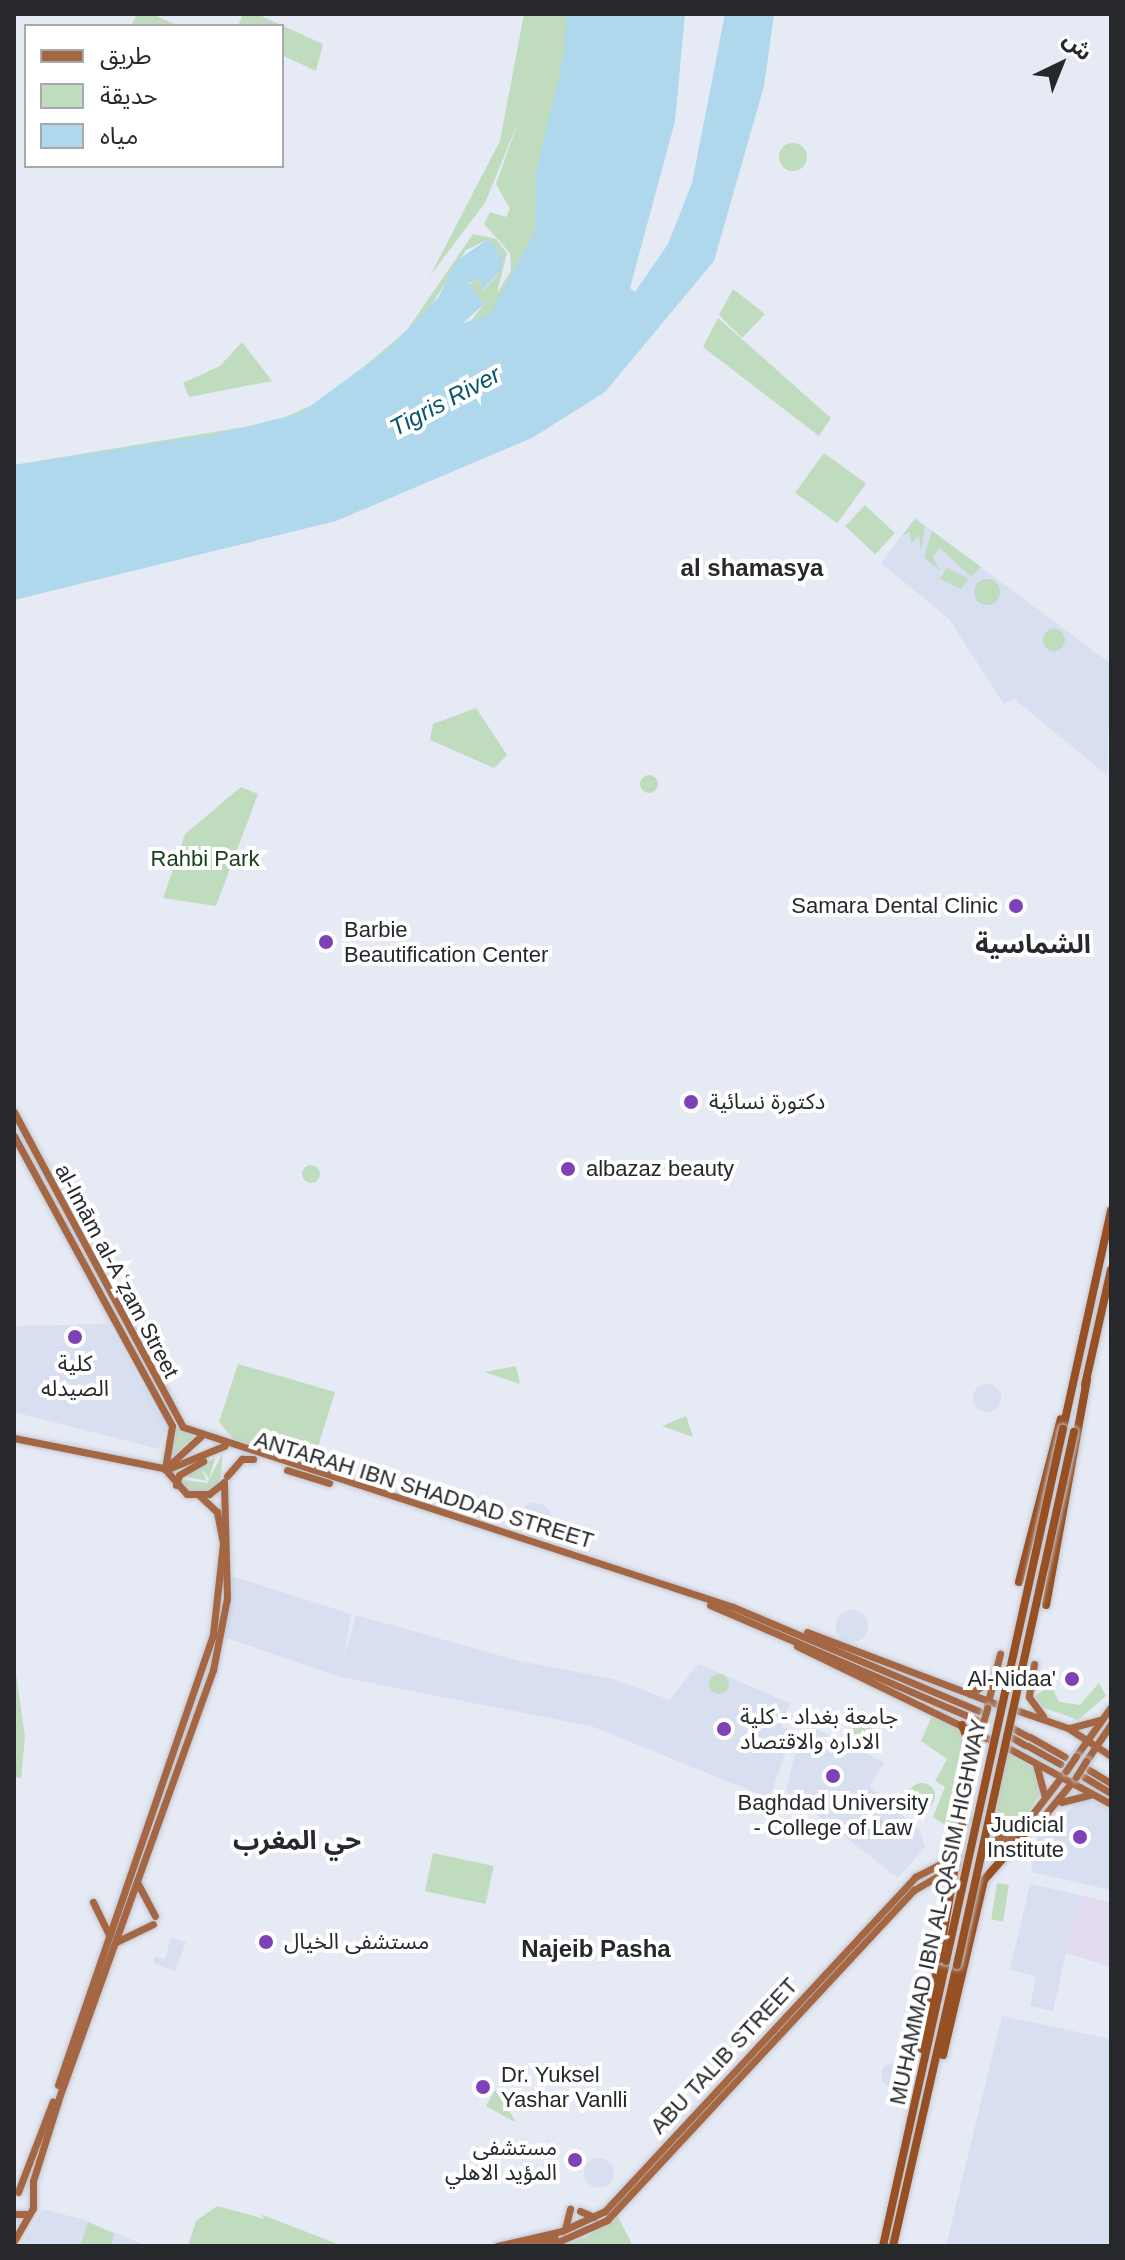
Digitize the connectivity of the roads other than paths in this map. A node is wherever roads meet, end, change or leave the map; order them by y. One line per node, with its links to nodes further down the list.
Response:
1 (14, 1112): 7 (main road, al-Imām al-Aʿẓam Street)
2 (14, 1136): 11 (main road, al-Imām al-Aʿẓam Street)
3 (1111, 1210): 5 (highway, MUHAMMAD IBN AL-QASIM HIGHWAY)
4 (1111, 1270): 6 (highway, MUHAMMAD IBN AL-QASIM HIGHWAY)
5 (1076, 1373): 15 (highway); 57 (highway, MUHAMMAD IBN AL-QASIM HIGHWAY, bridge)
6 (1087, 1380): 16 (highway); 58 (highway, MUHAMMAD IBN AL-QASIM HIGHWAY, bridge)
7 (201, 1436): 9 (main road, al-Imām al-Aʿẓam Street); 11 (main road)
8 (14, 1438): 11 (main road)
9 (224, 1446): 10 (main road, ANTARAH IBN SHADDAD STREET); 12 (main road); 17 (main road, ANTARAH IBN SHADDAD STREET)
10 (212, 1453): 11 (main road, ANTARAH IBN SHADDAD STREET); 13 (main road)
11 (165, 1469): 13 (main road)
12 (226, 1479): 14 (main road); 17 (main road, ANTARAH IBN SHADDAD STREET); 53 (main road)
13 (177, 1487): 14 (main road)
14 (200, 1496): 55 (main road)
15 (1019, 1582)
16 (1046, 1605)
17 (773, 1626): 21 (main road); 26 (main road); 28 (main road)
18 (1000, 1654): 20 (main road)
19 (1034, 1664): 25 (main road)
20 (995, 1673): 21 (main road); 26 (main road)
21 (969, 1694): 26 (main road)
22 (999, 1705): 26 (main road)
23 (1111, 1707): 27 (main road)
24 (1016, 1710): 25 (main road)
25 (1045, 1718): 30 (main road)
26 (986, 1719): 28 (main road); 32 (main road); 37 (highway)
27 (1102, 1719): 30 (main road); 33 (main road)
28 (962, 1725): 37 (highway)
29 (1111, 1725): 34 (main road); 35 (main road)
30 (1068, 1728): 33 (main road)
31 (1012, 1733): 40 (main road)
32 (991, 1740)
33 (1087, 1740): 35 (main road); 40 (main road, bridge)
34 (1111, 1742)
35 (1096, 1746): 39 (main road); 41 (main road)
36 (1008, 1748): 38 (main road)
37 (974, 1756): 57 (highway, bridge)
38 (1024, 1756): 40 (main road); 45 (main road)
39 (1111, 1756)
40 (1063, 1767): 41 (main road); 45 (main road)
41 (1081, 1773): 42 (main road); 43 (main road); 44 (main road); 47 (main road)
42 (1111, 1783)
43 (1111, 1793)
44 (1097, 1796): 46 (main road); 47 (main road)
45 (1043, 1802): 49 (main road)
46 (1111, 1804)
47 (1056, 1806): 48 (main road)
48 (1027, 1831): 51 (main road); 58 (highway)
49 (986, 1846)
50 (963, 1853): 65 (main road, ABU TALIB STREET)
51 (984, 1855)
52 (961, 1864): 67 (main road, ABU TALIB STREET)
53 (137, 1881): 55 (main road); 56 (main road)
54 (93, 1902): 56 (main road)
55 (123, 1908): 56 (main road)
56 (112, 1940): 59 (main road); 60 (main road)
57 (943, 1960): 73 (highway, MUHAMMAD IBN AL-QASIM HIGHWAY)
58 (929, 2093): 74 (highway, MUHAMMAD IBN AL-QASIM HIGHWAY)
59 (16, 2192): 60 (main road)
60 (33, 2199): 64 (main road)
61 (570, 2209): 68 (main road)
62 (580, 2211): 65 (main road)
63 (14, 2214): 64 (main road)
64 (28, 2214): 69 (main road)
65 (596, 2217): 66 (main road, ABU TALIB STREET)
66 (582, 2225): 67 (main road); 68 (main road, ABU TALIB STREET); 71 (main road)
67 (595, 2229): 72 (main road, ABU TALIB STREET)
68 (562, 2231): 70 (main road, ABU TALIB STREET)
69 (14, 2241)
70 (497, 2246)
71 (526, 2246)
72 (549, 2246)
73 (883, 2246)
74 (893, 2246)

